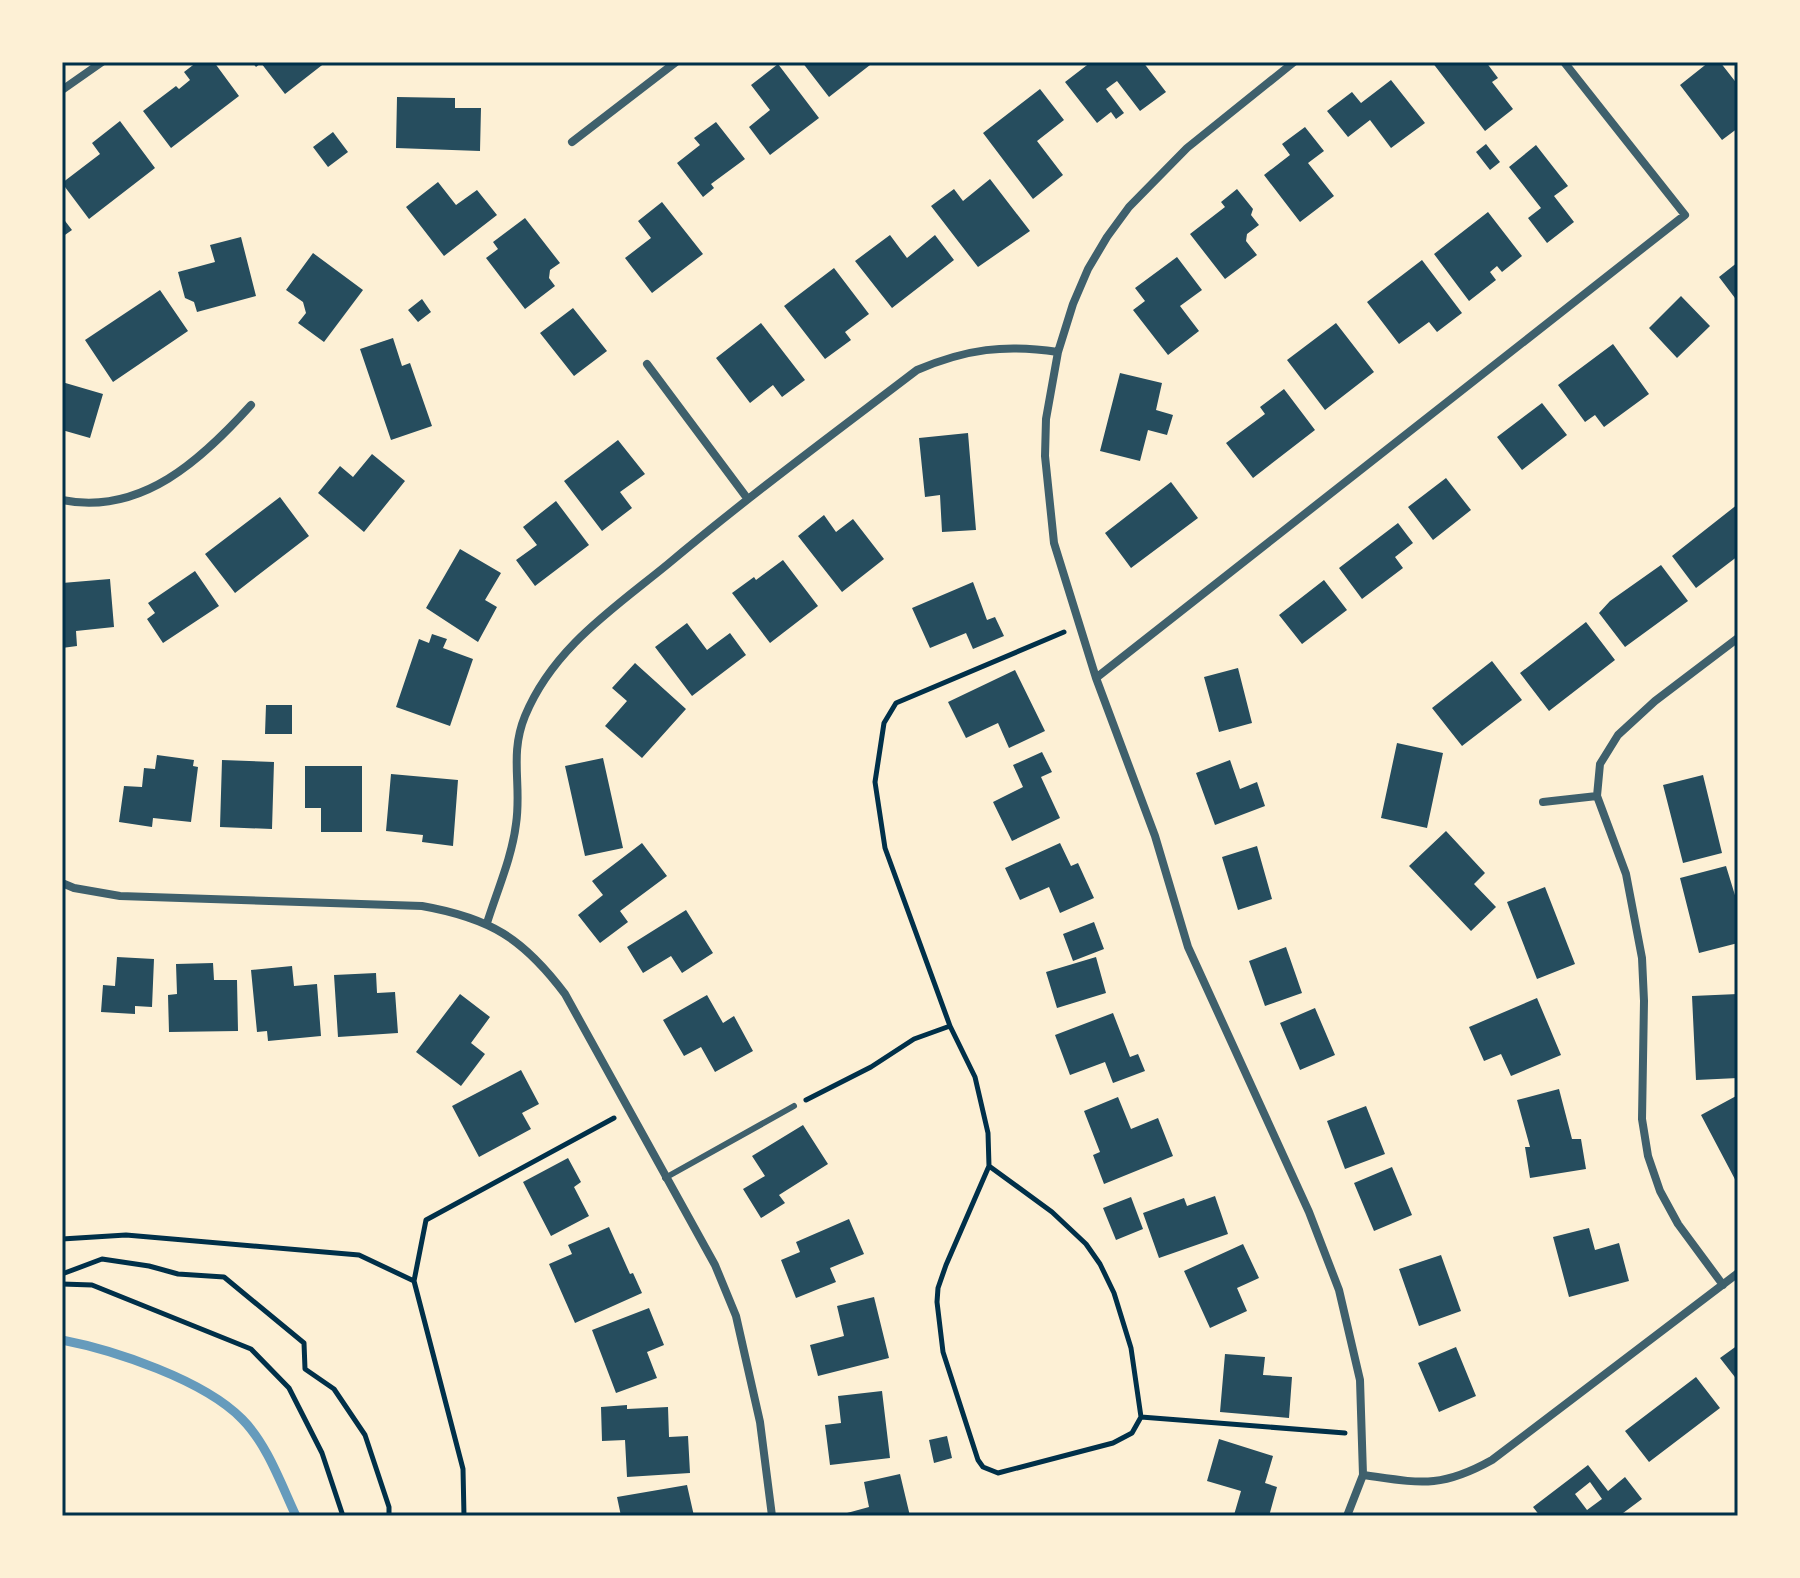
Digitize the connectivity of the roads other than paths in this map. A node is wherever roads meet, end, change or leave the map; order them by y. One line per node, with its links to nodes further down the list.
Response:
1 (102, 62): 5 (street)
2 (676, 62): 6 (street)
3 (1294, 62): 7 (street)
4 (1564, 62): 13 (street)
5 (62, 90)
6 (572, 142)
7 (1058, 352): 10 (street); 13 (street)
8 (647, 364): 10 (street)
9 (251, 405): 11 (street)
10 (747, 498): 17 (street)
11 (62, 500)
12 (1738, 638): 14 (street)
13 (1096, 678): 22 (street)
14 (1597, 796): 15 (street); 21 (street)
15 (1543, 802)
16 (62, 883): 17 (street)
17 (487, 923): 19 (street)
18 (794, 1106): 19 (lane)
19 (665, 1178): 23 (street)
20 (1738, 1273): 21 (street)
21 (1723, 1285): 22 (street)
22 (1363, 1475): 24 (street)
23 (772, 1516)
24 (1347, 1516)

